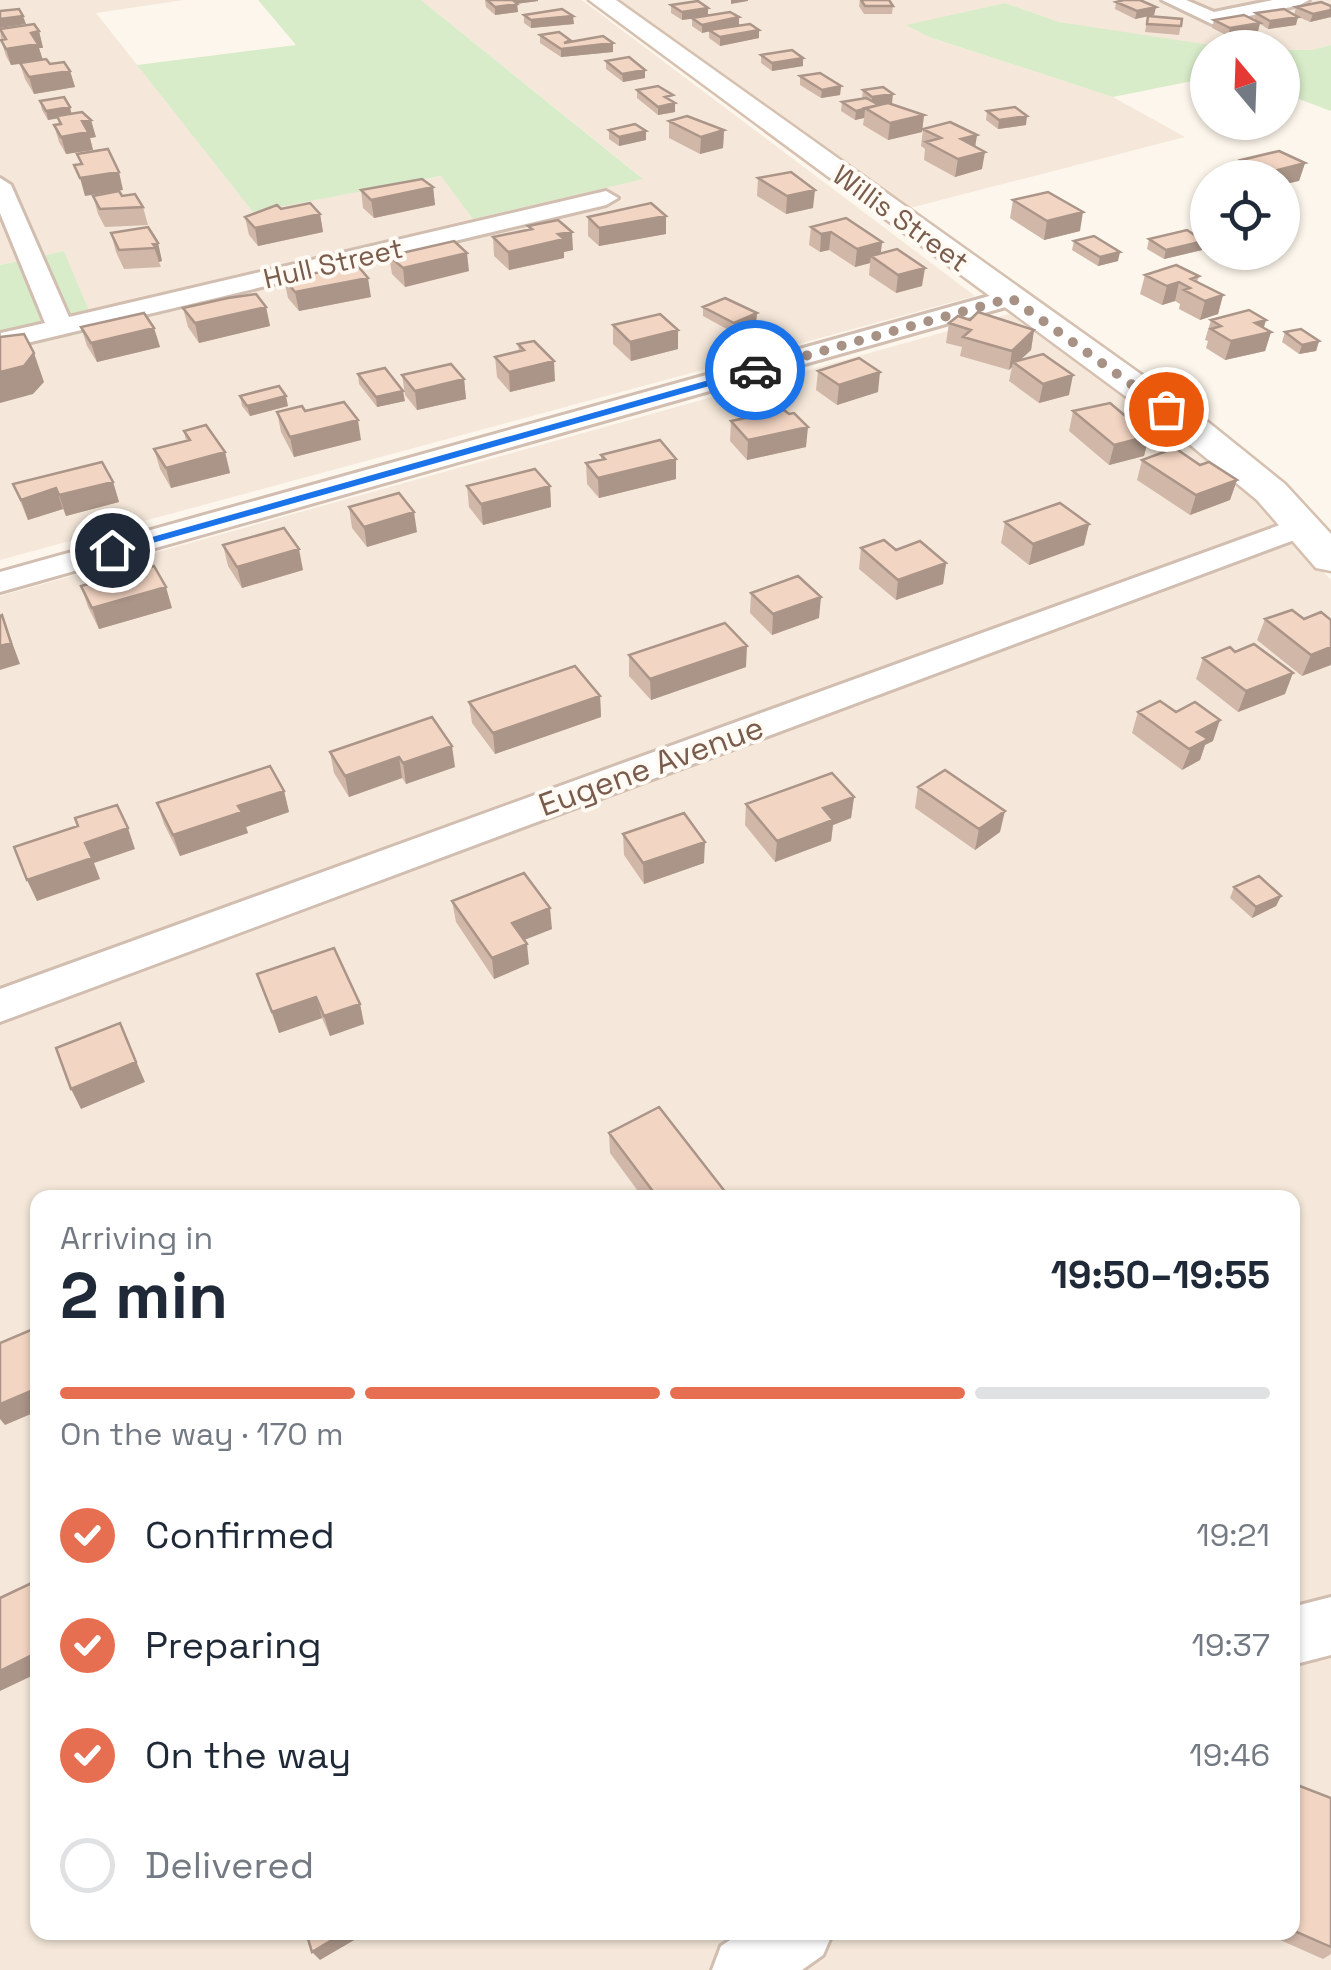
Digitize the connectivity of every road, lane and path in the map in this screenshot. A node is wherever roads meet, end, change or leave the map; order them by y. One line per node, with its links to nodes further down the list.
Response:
1 (601, 0): 6 (main road, Willis Street)
2 (1170, 0): 3 (street)
3 (1300, 0)
4 (0, 184): 7 (street)
5 (606, 198): 7 (street, Hull Street)
6 (1011, 298): 9 (main road, Willis Street); 11 (street)
7 (60, 327): 8 (street, Hull Street)
8 (10, 339)
9 (1302, 526): 10 (main road, Willis Street); 12 (street, Eugene Avenue)
10 (1331, 559)
11 (0, 582)
12 (0, 1006)
13 (1331, 1626): 14 (street)
14 (1300, 1634)
15 (788, 1940): 16 (street)
16 (745, 1970)

